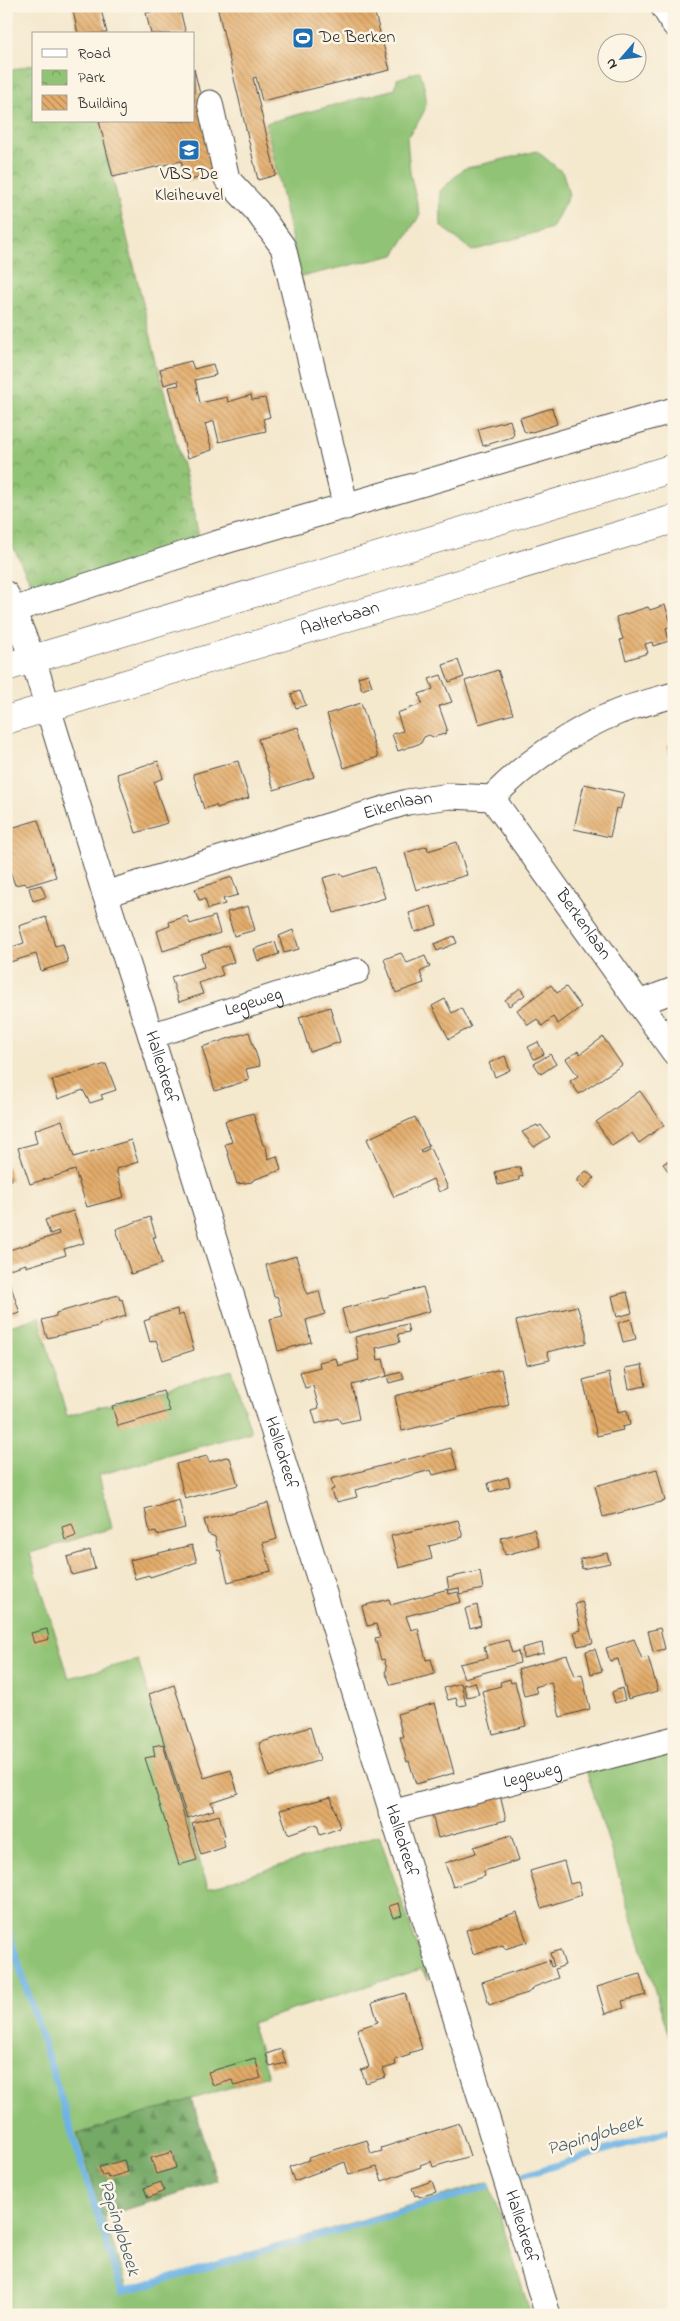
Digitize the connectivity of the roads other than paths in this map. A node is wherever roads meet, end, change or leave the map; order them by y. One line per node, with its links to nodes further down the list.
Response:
1 (663, 6): 2 (street)
2 (674, 24)
3 (210, 103): 6 (street)
4 (674, 410): 6 (street)
5 (674, 468): 9 (highway)
6 (346, 507): 8 (street)
7 (674, 519): 12 (highway, Aalterbaan)
8 (10, 602): 9 (street, Halledreef)
9 (34, 659): 10 (highway); 12 (street, Halledreef)
10 (6, 667)
11 (674, 695): 14 (street)
12 (47, 707): 13 (highway, Aalterbaan); 15 (street, Halledreef)
13 (6, 720)
14 (492, 798): 15 (street, Eikenlaan); 18 (street, Berkenlaan)
15 (105, 894): 19 (street, Halledreef)
16 (357, 971): 19 (street, Legeweg)
17 (674, 990): 18 (street)
18 (639, 1003): 20 (street, Berkenlaan)
19 (151, 1036): 22 (street, Halledreef)
20 (674, 1052)
21 (674, 1739): 22 (street, Legeweg)
22 (391, 1813): 23 (street, Halledreef)
23 (548, 2315)

